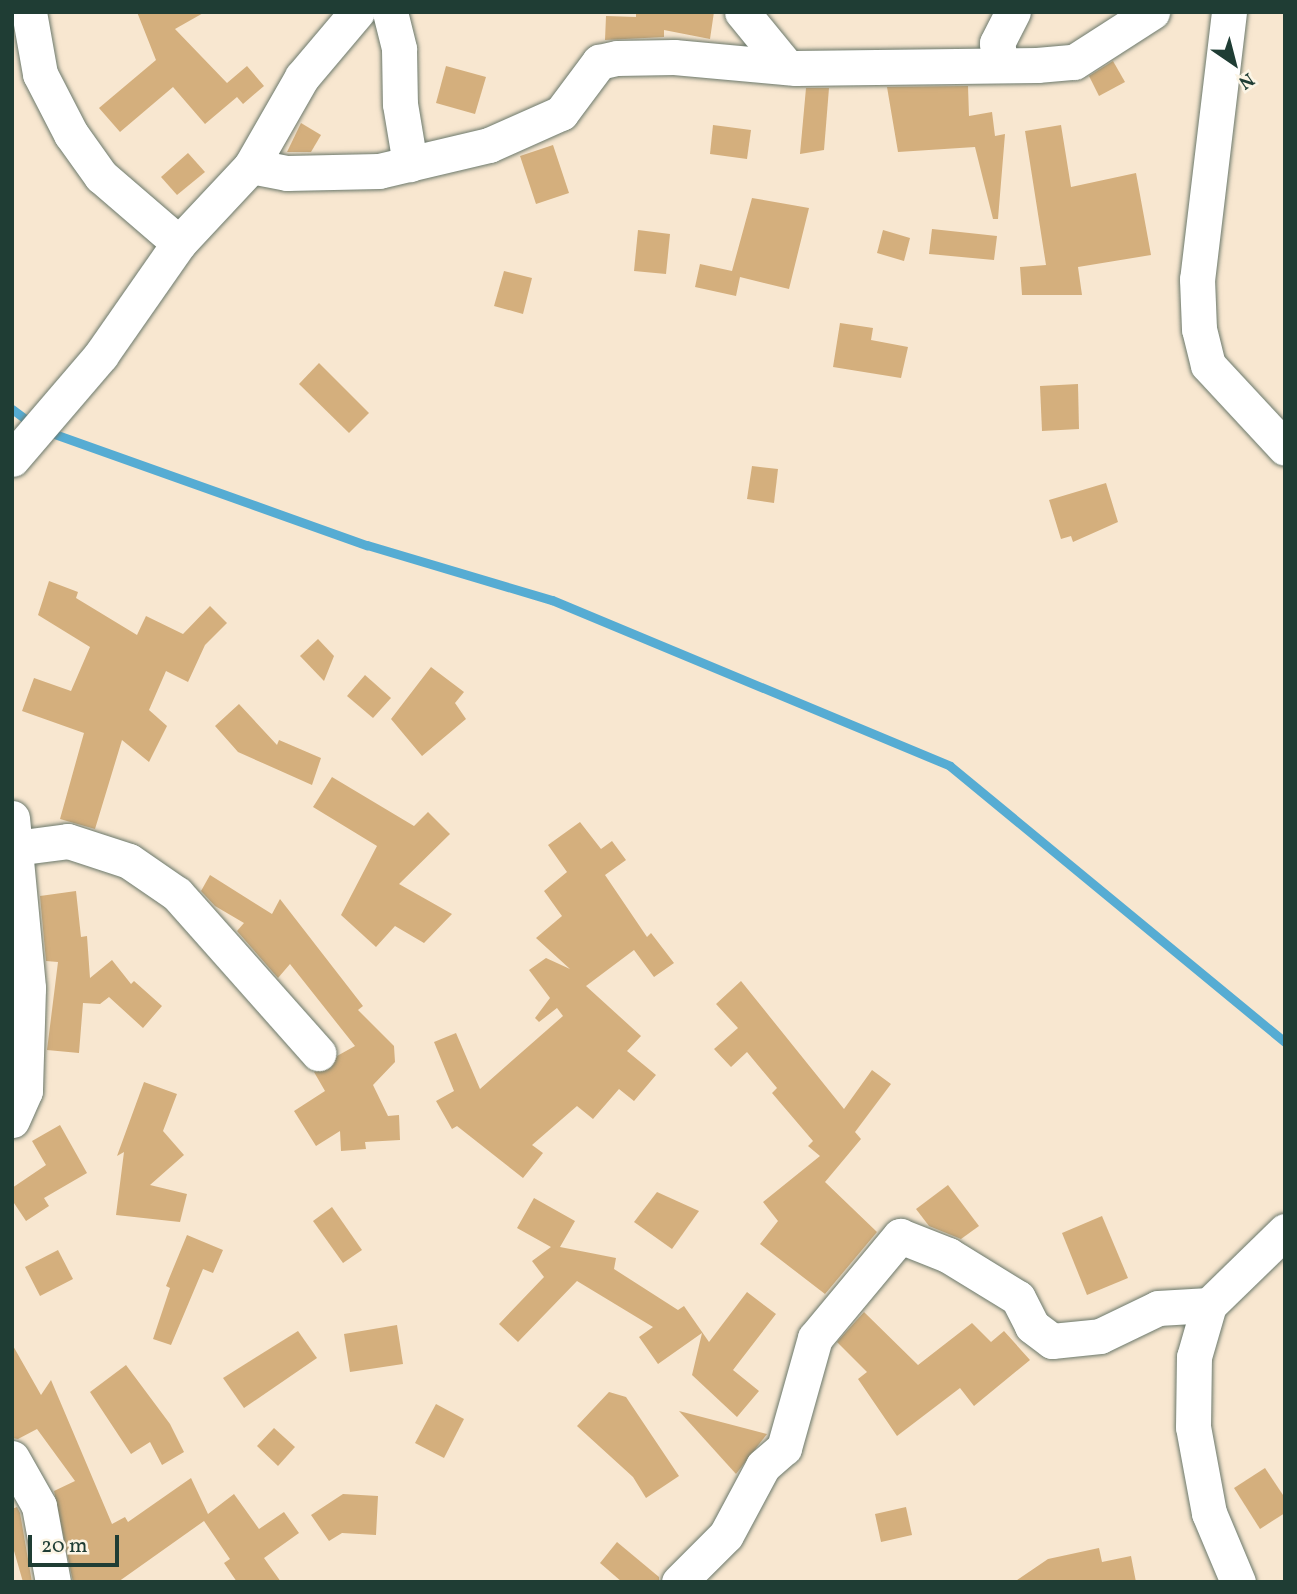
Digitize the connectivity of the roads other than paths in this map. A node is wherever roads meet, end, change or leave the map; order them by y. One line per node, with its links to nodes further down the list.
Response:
1 (29, 12): 12 (street)
2 (358, 12): 11 (street)
3 (390, 12): 10 (street)
4 (742, 12): 9 (street)
5 (1013, 12): 8 (street)
6 (1153, 12): 8 (street)
7 (1229, 12): 13 (street)
8 (1001, 64): 9 (street)
9 (787, 67): 10 (street)
10 (410, 164): 11 (street)
11 (251, 166): 12 (street)
12 (180, 243): 14 (street)
13 (1285, 448)
14 (12, 459)
15 (14, 833): 16 (street); 17 (street)
16 (318, 1053)
17 (12, 1120)
18 (1285, 1231): 19 (street)
19 (1209, 1305): 22 (street); 23 (street)
20 (12, 1458): 21 (street)
21 (53, 1582)
22 (679, 1582)
23 (1238, 1582)

